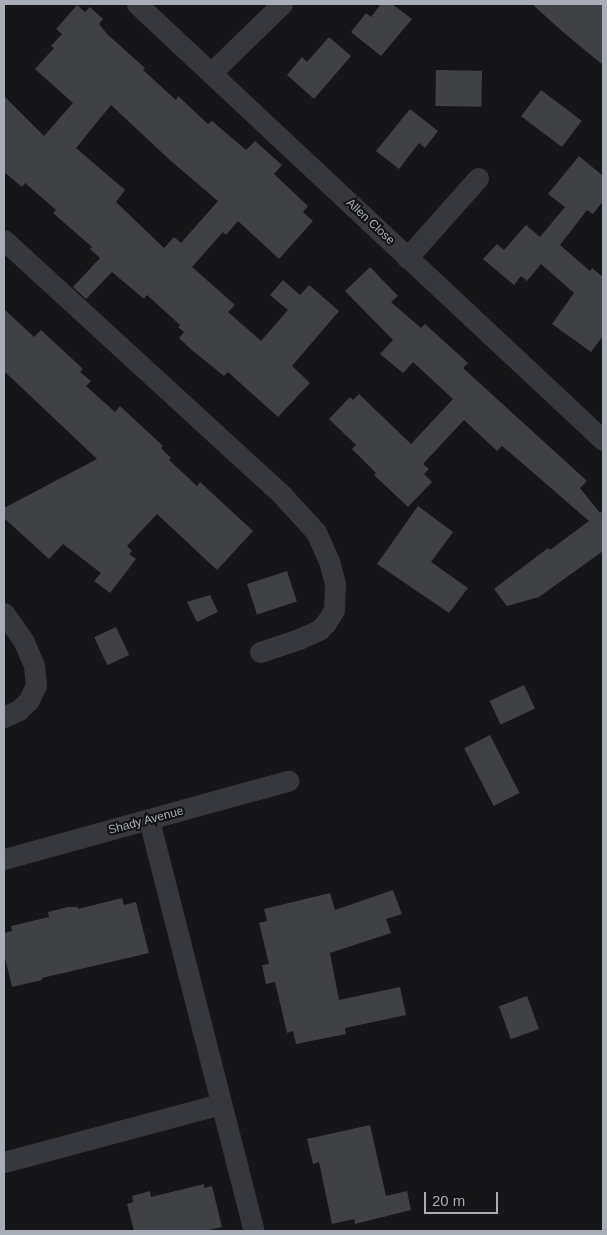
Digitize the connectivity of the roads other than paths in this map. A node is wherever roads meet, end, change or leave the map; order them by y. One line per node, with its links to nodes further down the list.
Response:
1 (137, 4): 3 (street, Allen Close)
2 (282, 4): 3 (street)
3 (211, 73): 6 (street, Allen Close)
4 (478, 178): 6 (street)
5 (4, 240): 9 (street)
6 (408, 258): 7 (street, Allen Close)
7 (601, 435)
8 (4, 613): 10 (street)
9 (260, 652)
10 (4, 717)
11 (288, 781): 12 (street, Shady Avenue)
12 (149, 820): 13 (street, Shady Avenue); 14 (street)
13 (4, 859)
14 (221, 1104): 15 (street); 16 (street)
15 (4, 1162)
16 (254, 1231)

